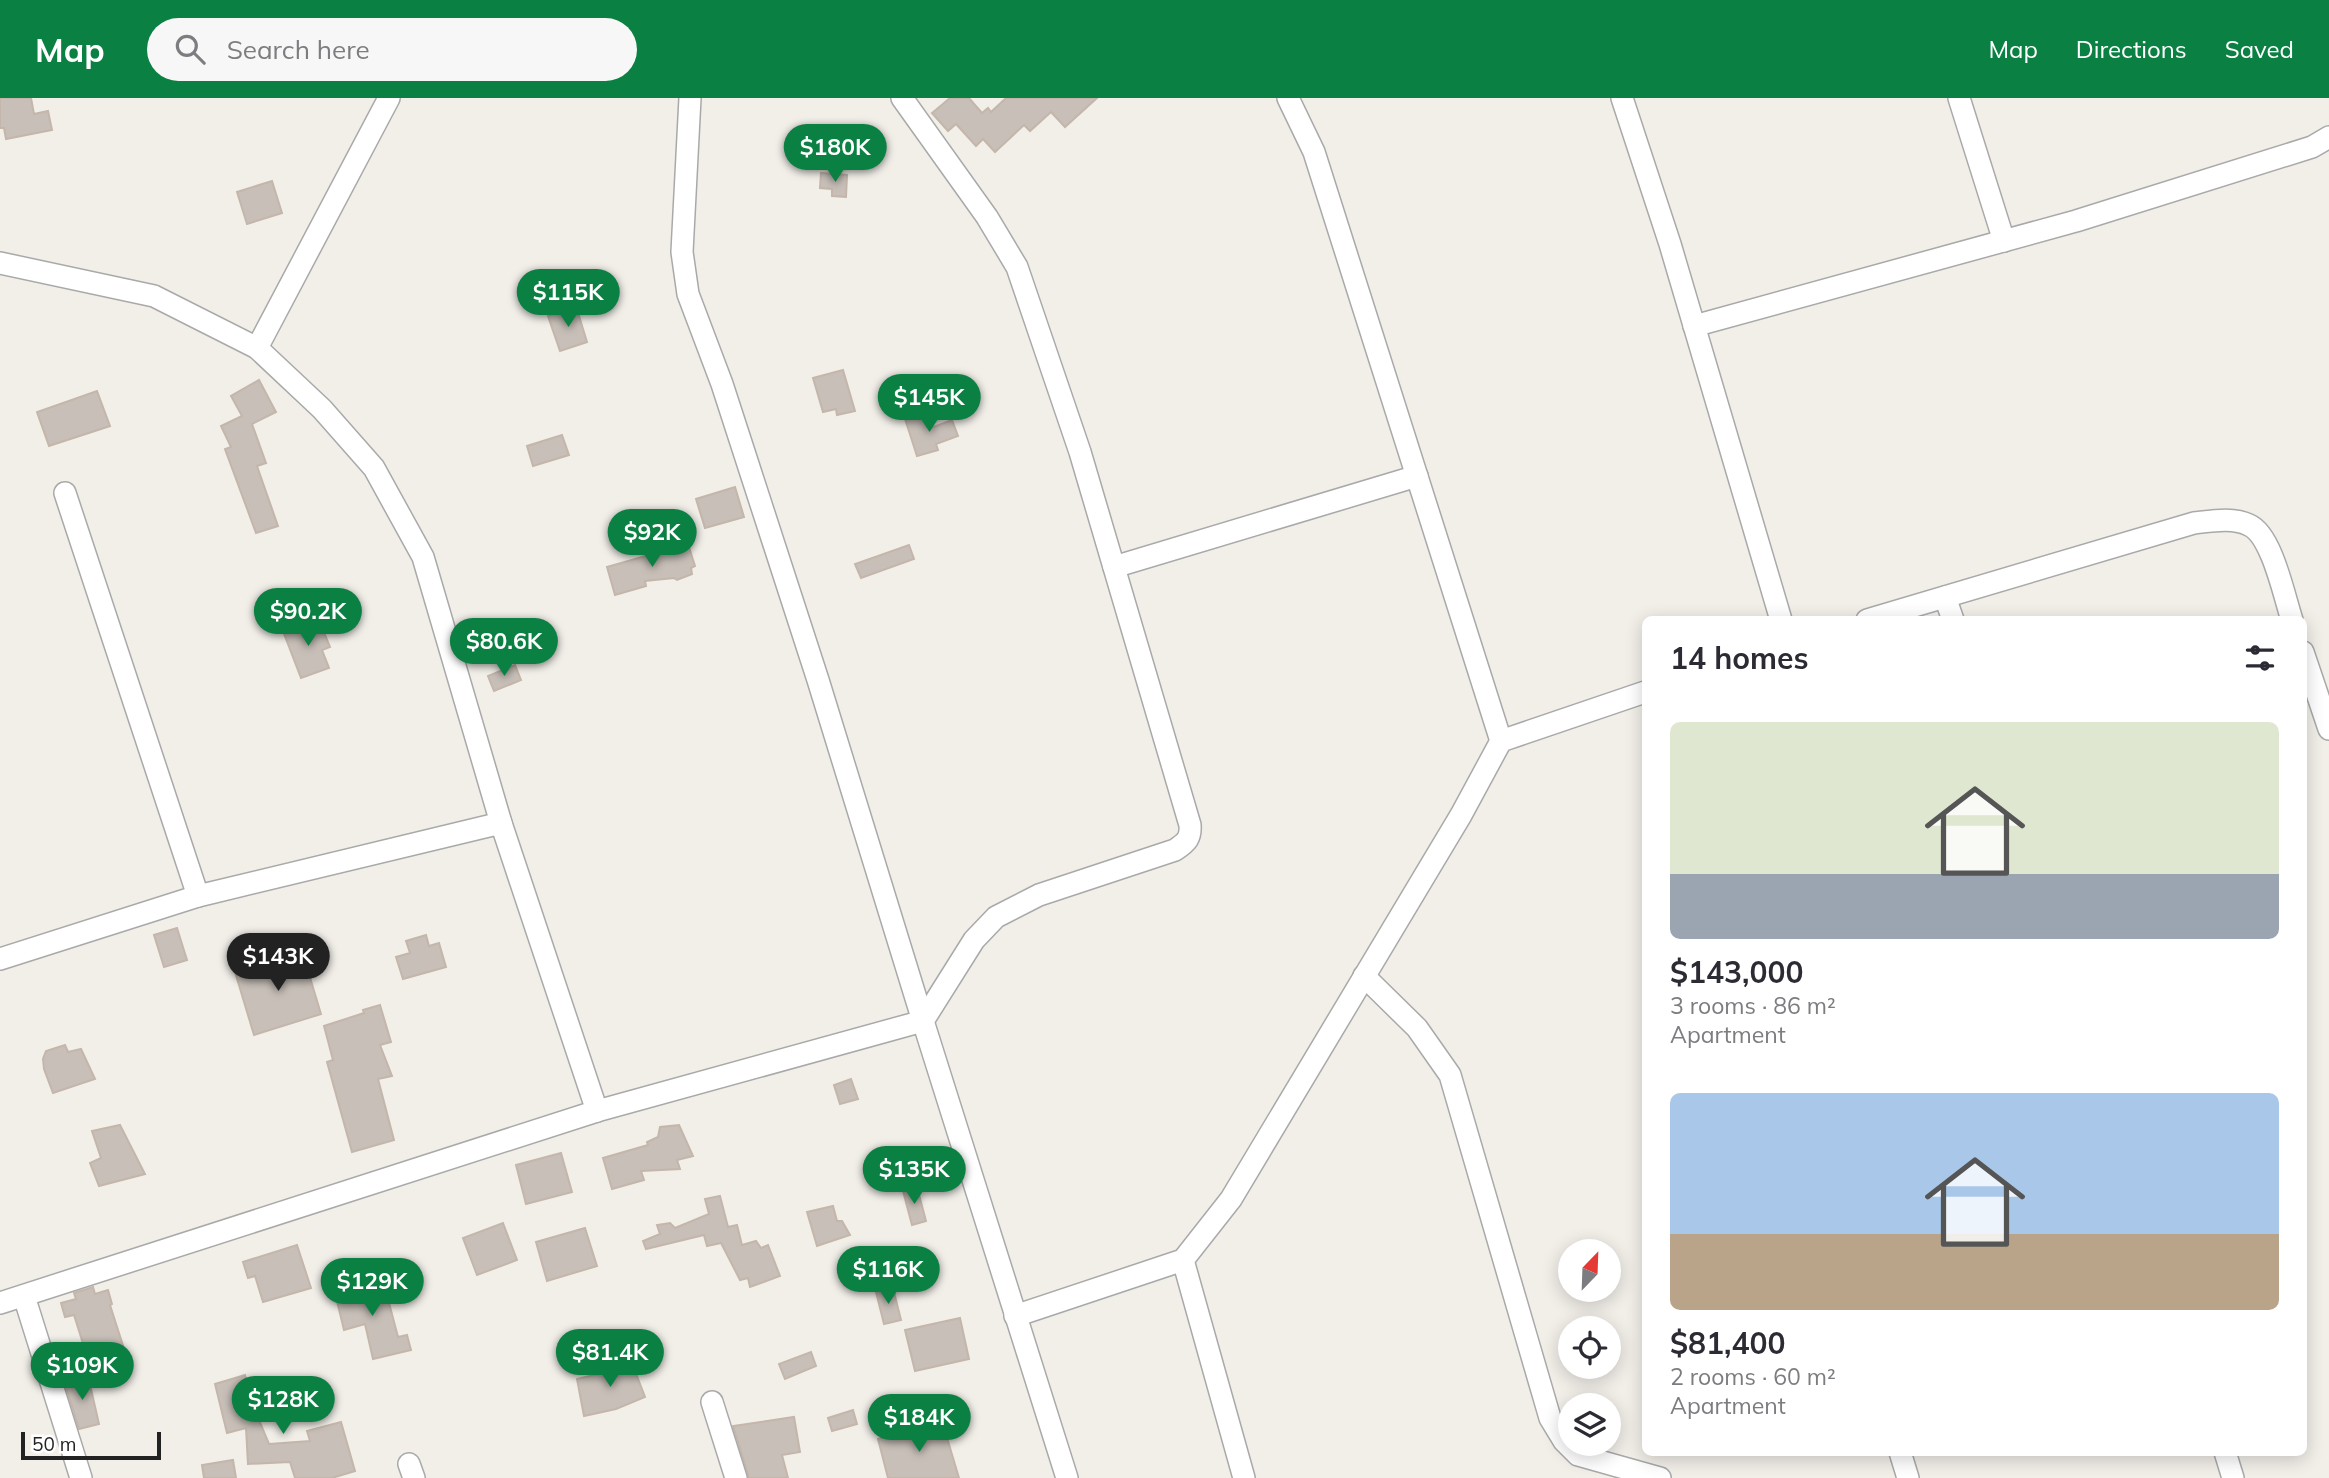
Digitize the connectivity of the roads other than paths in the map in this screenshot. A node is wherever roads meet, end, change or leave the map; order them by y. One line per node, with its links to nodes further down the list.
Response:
1 (389, 98): 11 (street)
2 (690, 98): 29 (street)
3 (902, 98): 14 (street)
4 (1288, 98): 12 (street)
5 (1622, 98): 10 (street)
6 (1959, 98): 8 (street)
7 (2329, 137): 8 (street)
8 (2004, 241): 10 (street)
9 (0, 262): 11 (street)
10 (1694, 326): 16 (street)
11 (257, 348): 25 (street)
12 (1417, 476): 14 (street); 24 (street)
13 (65, 493): 26 (street)
14 (1114, 567): 29 (street)
15 (1945, 597): 17 (street); 18 (street); 19 (street)
16 (1780, 616)
17 (1881, 616)
18 (1952, 616)
19 (2291, 616)
20 (2307, 662): 22 (street)
21 (1642, 693): 24 (street)
22 (2324, 705): 23 (street)
23 (2329, 729)
24 (1501, 741): 28 (street)
25 (501, 824): 26 (street); 30 (street)
26 (198, 896): 27 (street)
27 (0, 960)
28 (1364, 976): 31 (street); 42 (street)
29 (923, 1021): 30 (street); 34 (street)
30 (597, 1111): 32 (street)
31 (1183, 1260): 34 (street); 41 (street)
32 (24, 1296): 33 (street); 38 (street)
33 (0, 1303)
34 (1015, 1316): 40 (street)
35 (712, 1402): 39 (street)
36 (1901, 1456): 43 (street)
37 (2226, 1456): 44 (street)
38 (81, 1478)
39 (736, 1478)
40 (1067, 1478)
41 (1244, 1478)
42 (1660, 1478)
43 (1908, 1478)
44 (2233, 1478)

